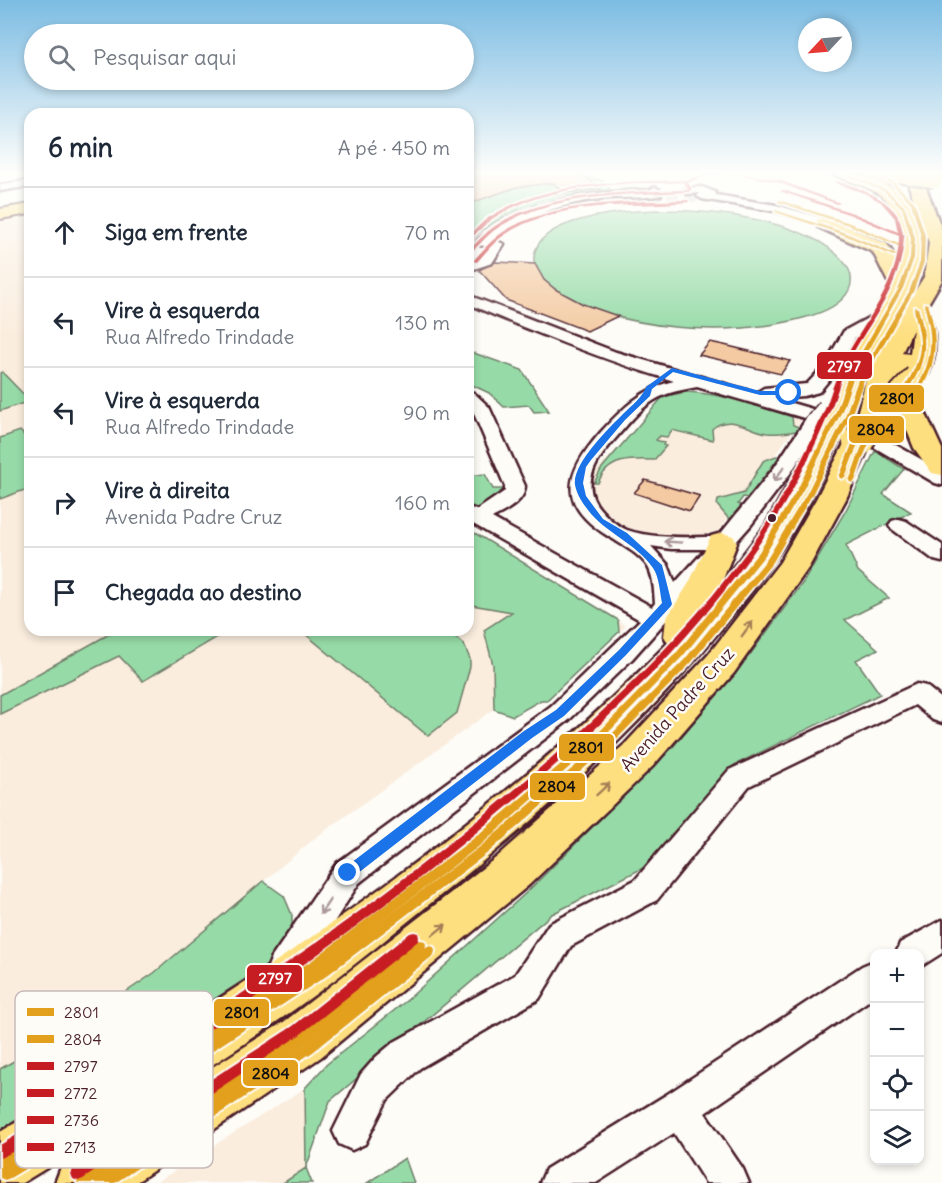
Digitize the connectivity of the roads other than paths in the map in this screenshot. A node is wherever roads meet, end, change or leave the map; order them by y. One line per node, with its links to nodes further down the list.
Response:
1 (503, 227): 5 (street)
2 (833, 227): 8 (highway)
3 (909, 227): 8 (highway, Avenida Padre Cruz)
4 (930, 227): 6 (highway, Avenida Padre Cruz)
5 (480, 247): 7 (street)
6 (938, 251): 12 (highway, Avenida Padre Cruz)
7 (474, 260)
8 (901, 288): 11 (highway, Avenida Padre Cruz)
9 (474, 296): 14 (street)
10 (474, 301): 13 (street)
11 (886, 314): 17 (street); 19 (highway, Avenida Padre Cruz)
12 (920, 315): 19 (highway); 19 (highway, Avenida Padre Cruz); 19 (highway, bridge)
13 (629, 362): 14 (street); 16 (street)
14 (670, 372): 15 (street); 16 (street); 17 (street)
15 (704, 384): 16 (street); 19 (street)
16 (648, 391): 25 (street)
17 (760, 393): 19 (street)
18 (474, 402): 22 (street)
19 (857, 428): 20 (highway); 21 (street); 26 (street, Avenida Padre Cruz, one-way to 26); 29 (highway, Avenida Padre Cruz); 36 (highway, Avenida Padre Cruz, one-way to 19)
20 (942, 469)
21 (942, 479)
22 (474, 515)
23 (474, 516): 28 (street)
24 (899, 525): 27 (street)
25 (624, 535): 26 (street, one-way to 25); 28 (street)
26 (722, 543): 28 (street, Avenida Padre Cruz); 29 (highway)
27 (942, 555)
28 (660, 611): 34 (street, Avenida Padre Cruz, one-way to 34)
29 (680, 654): 34 (highway, Avenida Padre Cruz)
30 (942, 713): 38 (street)
31 (942, 935): 32 (street)
32 (920, 949)
33 (870, 981): 37 (street)
34 (264, 1000): 35 (highway, Avenida Padre Cruz)
35 (213, 1033)
36 (213, 1098)
37 (679, 1108): 43 (street); 44 (street)
38 (352, 1131)
39 (15, 1155): 40 (highway, Avenida Padre Cruz)
40 (0, 1164)
41 (107, 1168): 42 (highway, Avenida Padre Cruz, one-way to 41)
42 (84, 1183)
43 (560, 1183)
44 (729, 1183)

